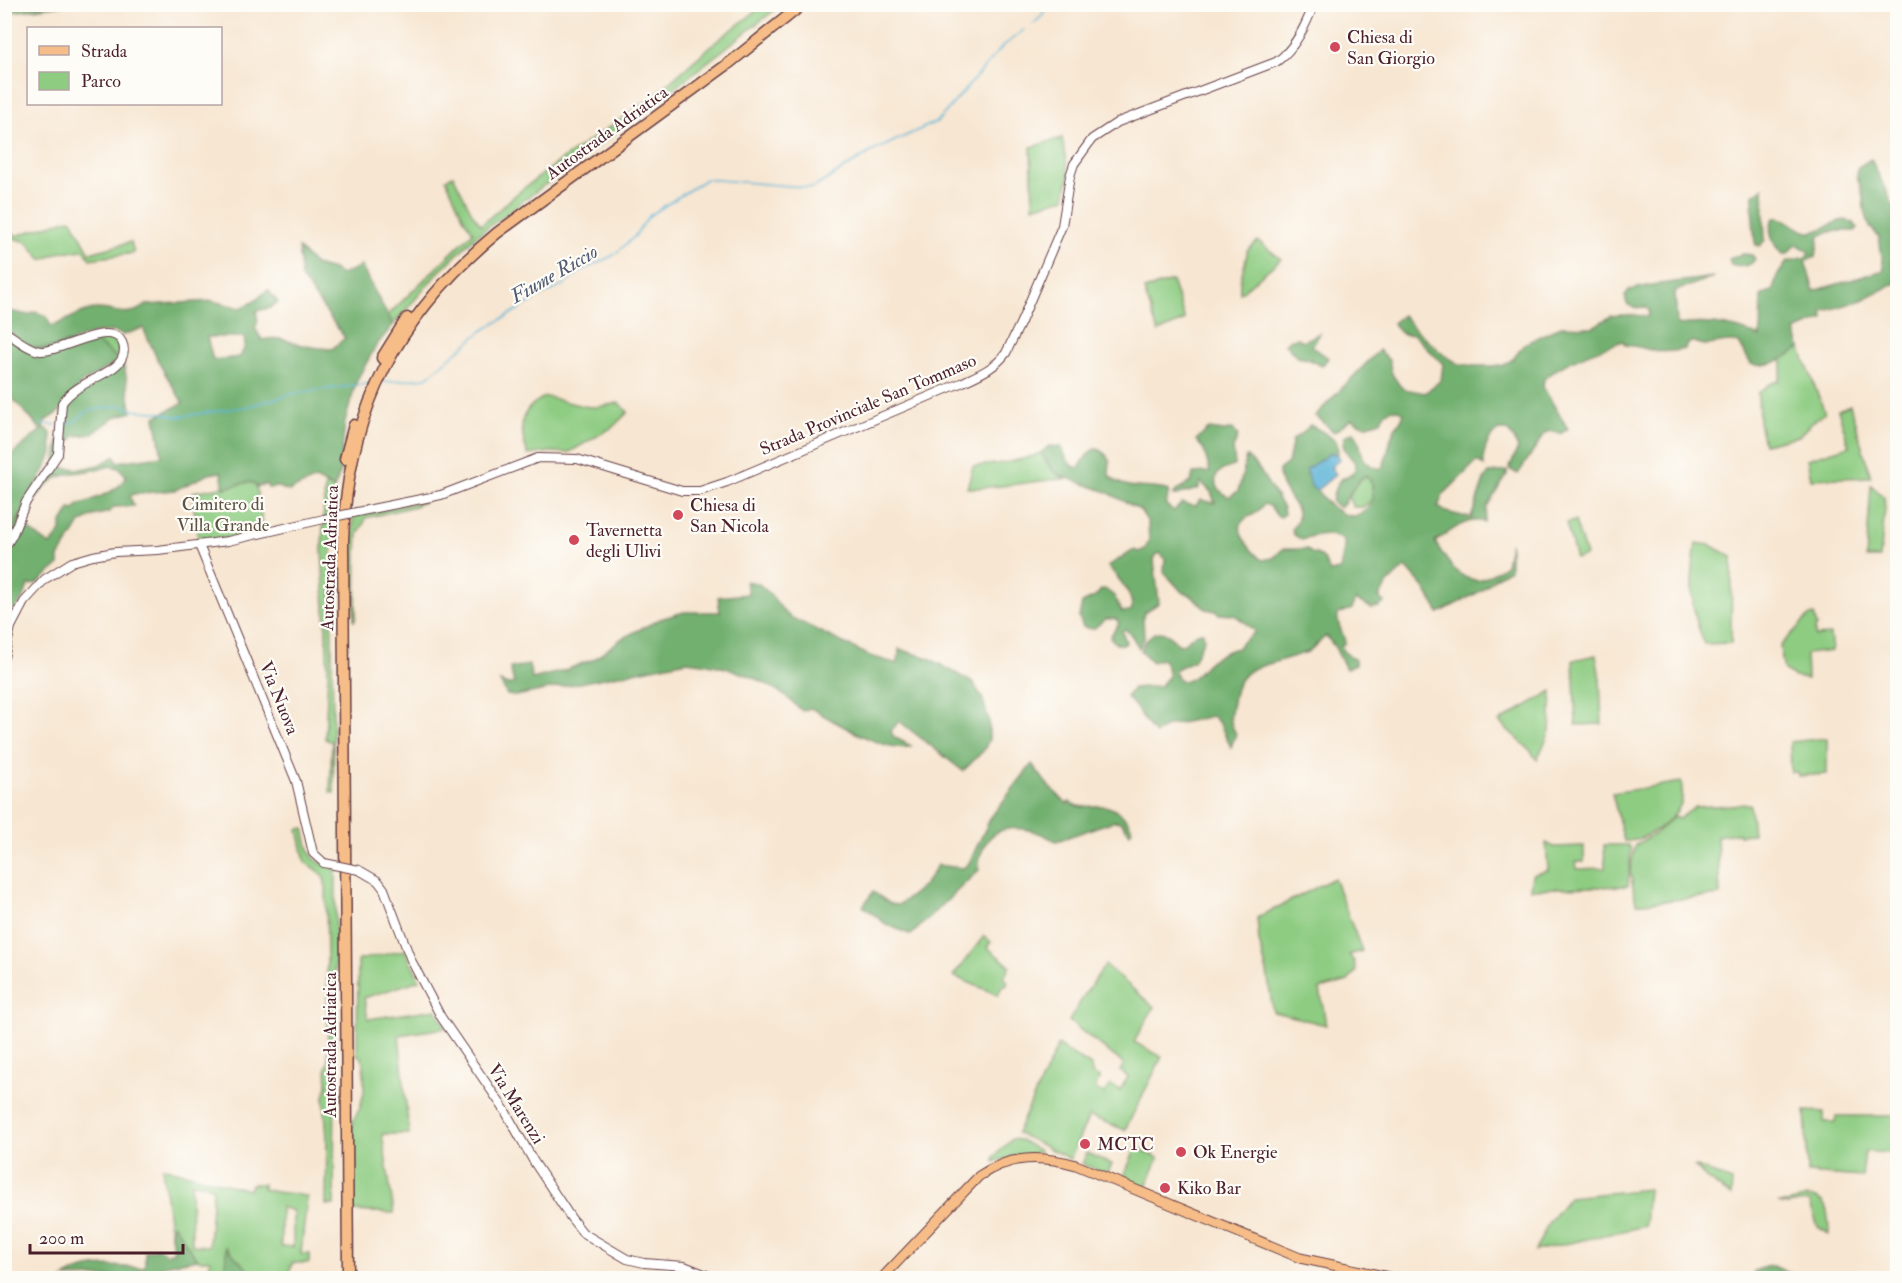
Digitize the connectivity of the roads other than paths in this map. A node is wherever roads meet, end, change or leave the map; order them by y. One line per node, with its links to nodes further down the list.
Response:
1 (792, 4): 4 (highway, Autostrada Adriatica)
2 (803, 4): 4 (highway, Autostrada Adriatica)
3 (1314, 4): 6 (street, Strada Provinciale San Tommaso, bridge)
4 (490, 235): 10 (highway, Autostrada Adriatica)
5 (4, 331): 7 (street)
6 (198, 545): 8 (street); 9 (street, Via Nuova, bridge)
7 (4, 549)
8 (4, 657)
9 (359, 870): 13 (street, Via Marenzi)
10 (343, 1099): 11 (highway, Autostrada Adriatica); 12 (highway, Autostrada Adriatica)
11 (341, 1278)
12 (348, 1278)
13 (714, 1278)
14 (882, 1278): 15 (main road)
15 (1393, 1278)

